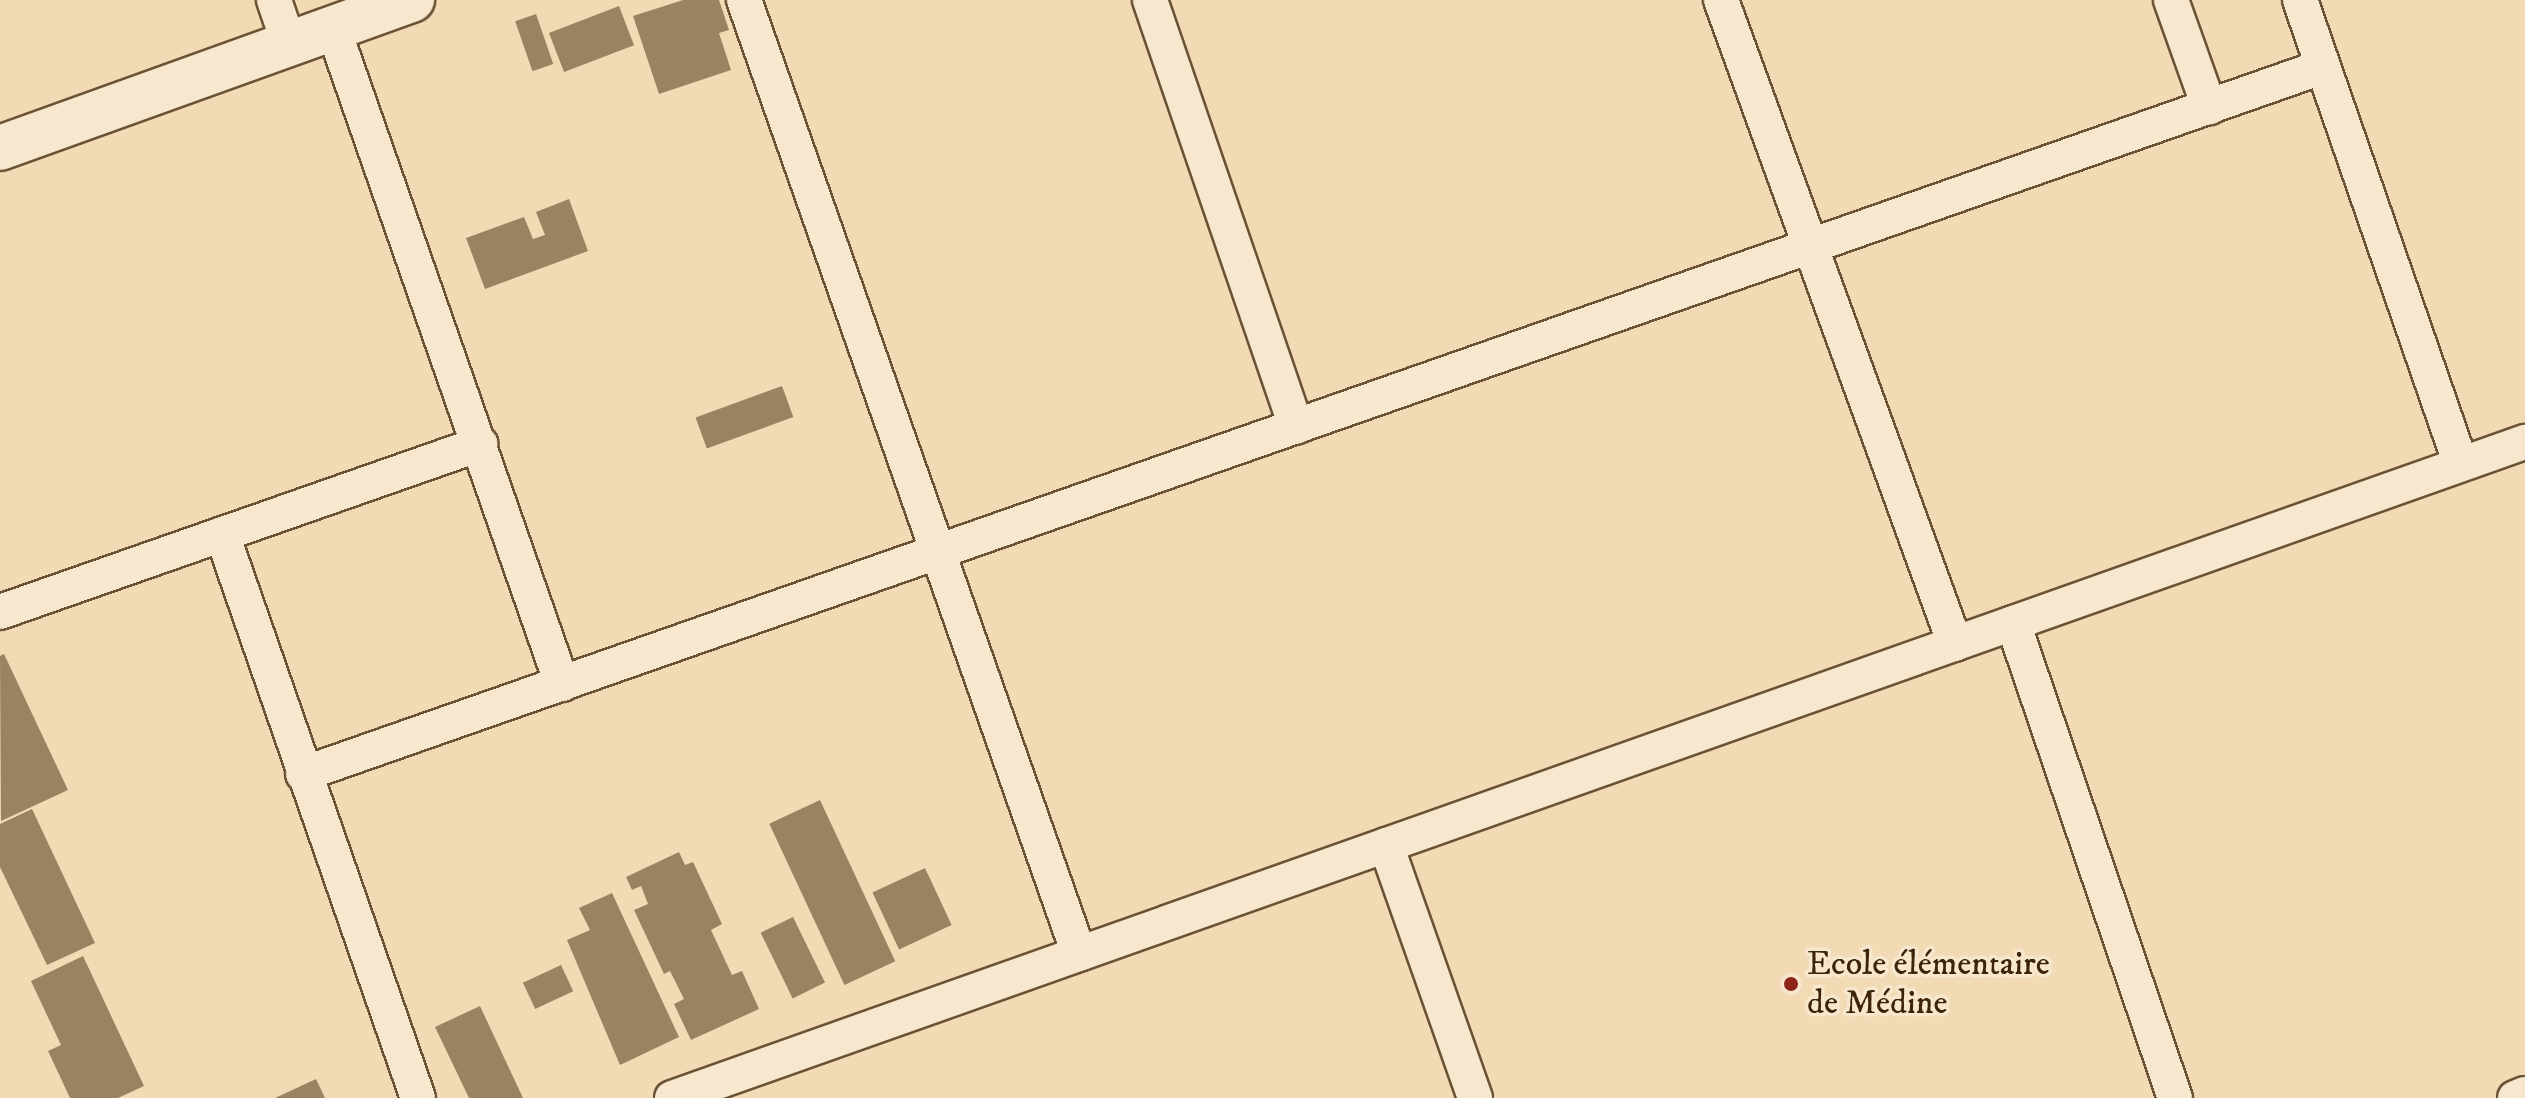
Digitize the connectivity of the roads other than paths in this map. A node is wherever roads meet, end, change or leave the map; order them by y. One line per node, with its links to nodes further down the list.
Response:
1 (274, 0): 9 (street)
2 (412, 0): 8 (main road)
3 (744, 0): 19 (street)
4 (1150, 0): 14 (street)
5 (1721, 0): 13 (street)
6 (2171, 0): 11 (street)
7 (2300, 0): 10 (street)
8 (333, 28): 9 (main road); 16 (street)
9 (289, 44): 12 (main road)
10 (2322, 67): 11 (street); 17 (street)
11 (2209, 107): 13 (street)
12 (0, 148)
13 (1809, 247): 14 (street); 22 (street)
14 (1296, 427): 19 (street)
15 (2525, 442): 17 (street)
16 (480, 444): 18 (street); 23 (street)
17 (2461, 464): 21 (street)
18 (222, 534): 20 (street); 24 (street)
19 (936, 553): 23 (street); 26 (street)
20 (0, 612)
21 (2013, 623): 22 (street); 31 (street)
22 (1955, 644): 25 (street)
23 (562, 684): 24 (street)
24 (303, 774): 28 (street)
25 (1386, 845): 26 (street); 30 (street)
26 (1079, 954): 29 (street)
27 (2525, 1094): 32 (street)
28 (418, 1098)
29 (672, 1098)
30 (1475, 1098)
31 (2175, 1098)
32 (2515, 1098)

